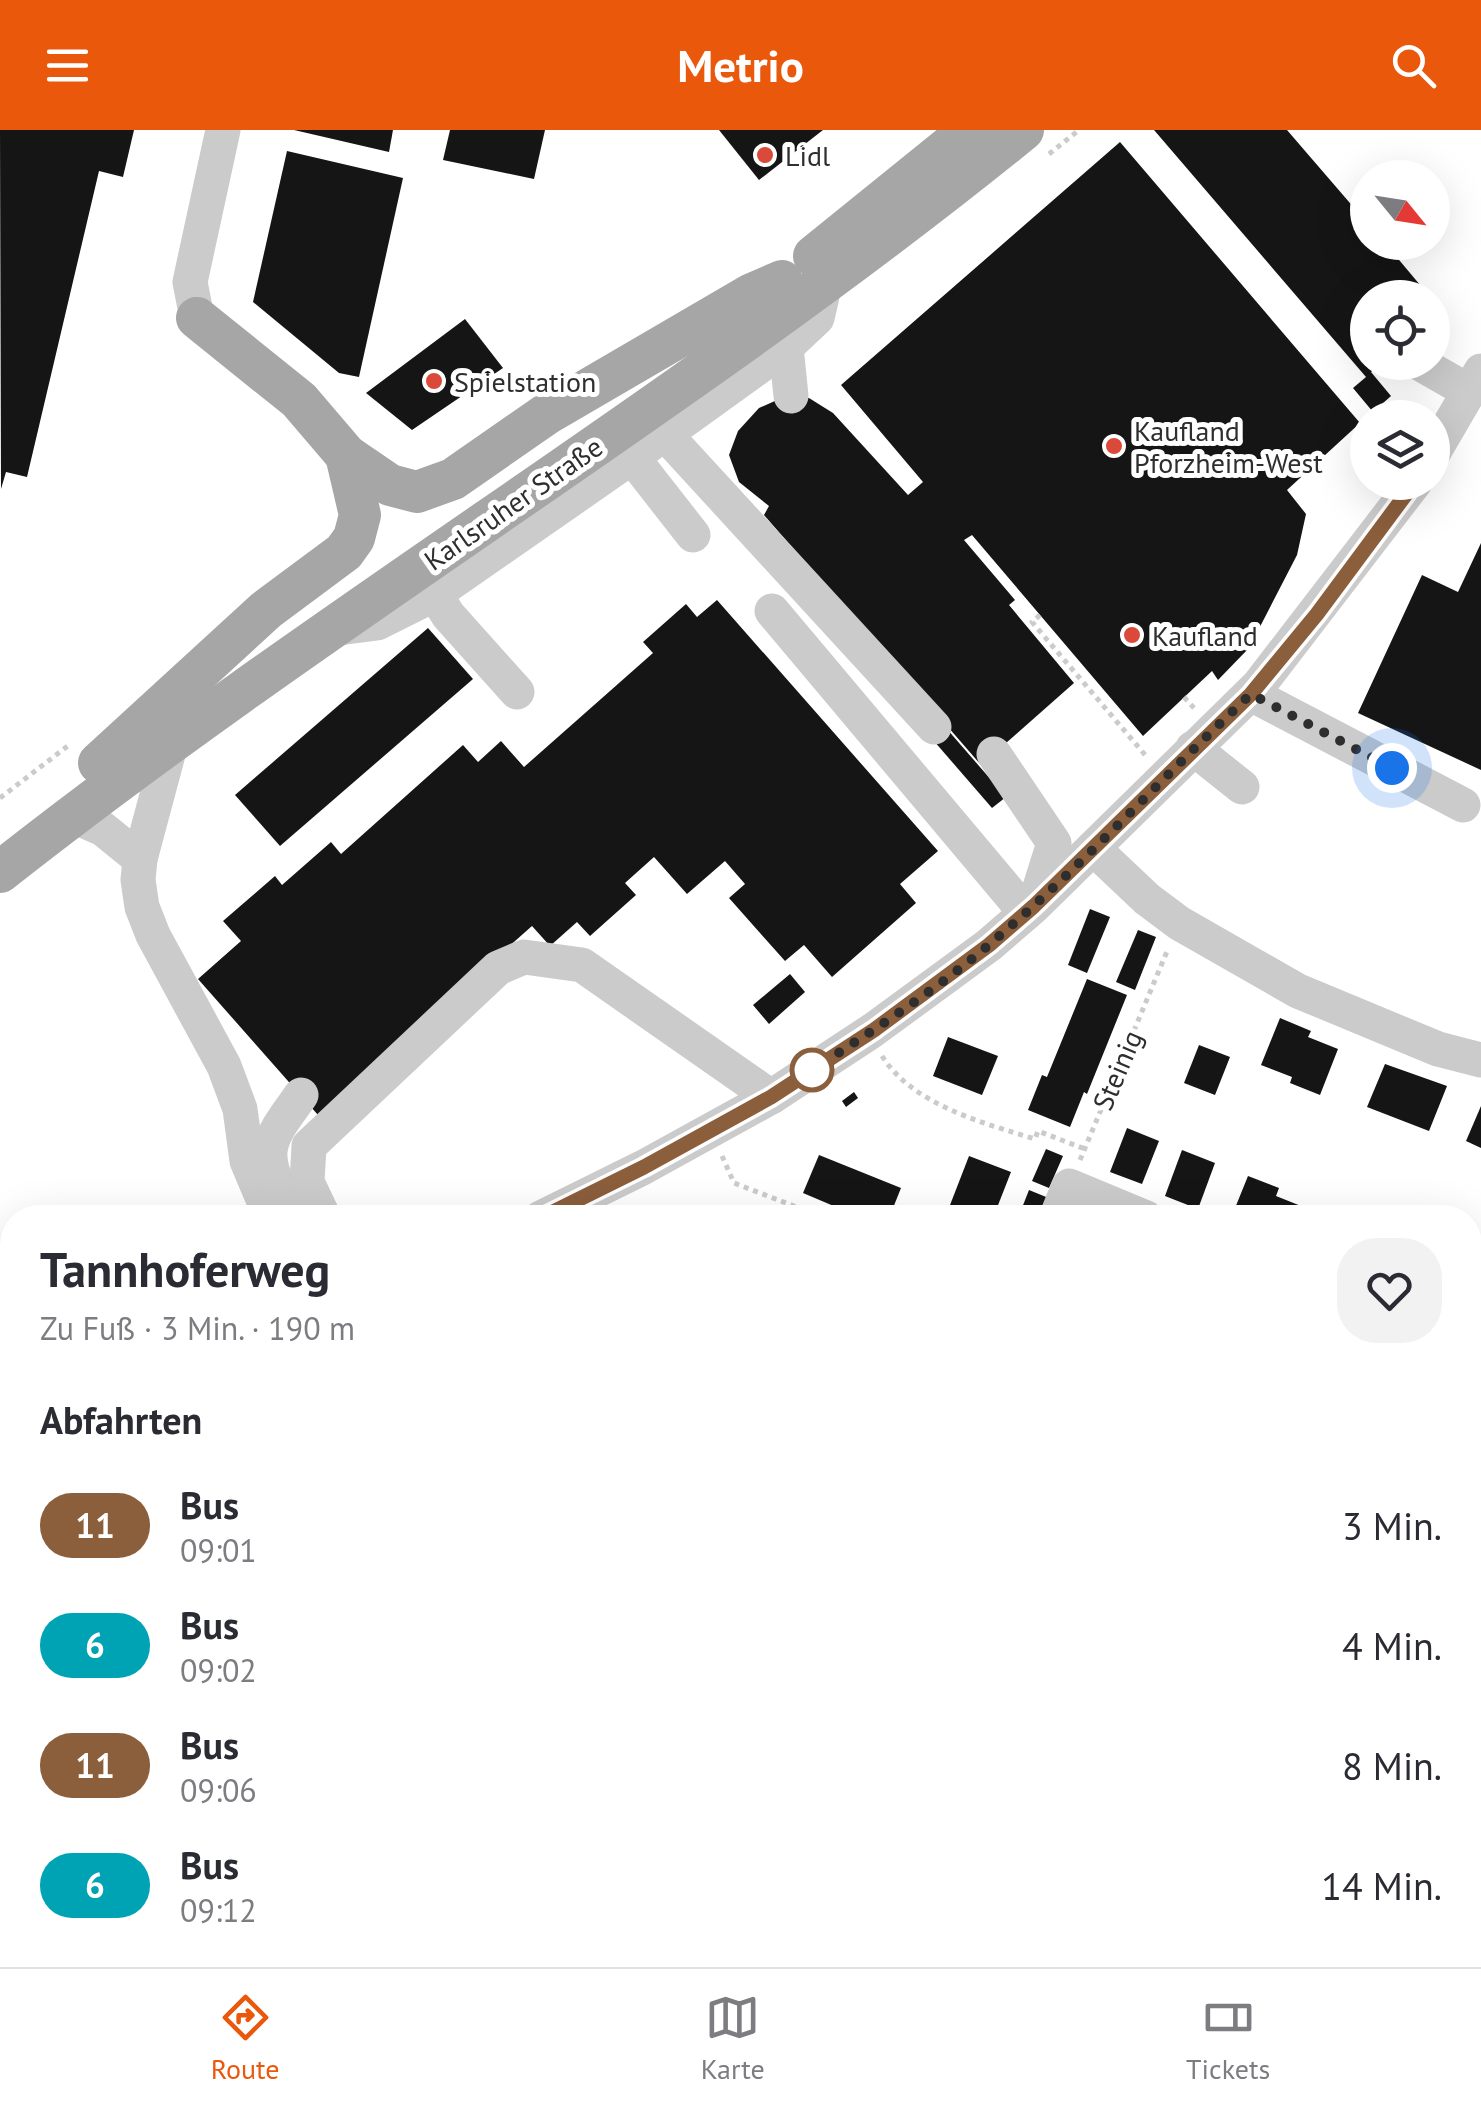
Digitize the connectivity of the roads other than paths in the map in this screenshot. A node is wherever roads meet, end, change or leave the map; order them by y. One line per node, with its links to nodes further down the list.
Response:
1 (223, 130): 6 (street)
2 (1023, 130): 5 (main road, Karlsruher Straße)
3 (948, 137): 4 (main road, Karlsruher Straße)
4 (782, 281): 13 (main road); 25 (main road, Karlsruher Straße)
5 (826, 283): 7 (street); 19 (main road, Karlsruher Straße)
6 (197, 318): 13 (main road)
7 (786, 347): 10 (street); 12 (street)
8 (1450, 373): 9 (street)
9 (1476, 382): 11 (street)
10 (791, 396)
11 (1450, 426)
12 (665, 434): 14 (street); 22 (street)
13 (346, 454): 25 (main road)
14 (632, 456): 16 (street); 17 (street)
15 (1401, 500): 21 (street)
16 (693, 535)
17 (435, 594): 19 (street); 20 (street)
18 (772, 611): 33 (street)
19 (330, 629): 23 (main road, Karlsruher Straße)
20 (517, 692)
21 (1251, 694): 24 (street); 27 (street)
22 (934, 727)
23 (171, 742): 28 (main road, Karlsruher Straße); 31 (street)
24 (1193, 748): 26 (street); 29 (street)
25 (99, 762): 30 (main road, Karlsruher Straße)
26 (1242, 787)
27 (1463, 804)
28 (72, 815): 31 (street); 32 (main road, Karlsruher Straße)
29 (1105, 836): 33 (street); 33 (street); 34 (street)
30 (0, 838)
31 (140, 860): 37 (street)
32 (0, 872)
33 (1030, 909): 36 (street)
34 (1481, 1060)
35 (301, 1095): 38 (street)
36 (771, 1097): 39 (street); 40 (street)
37 (266, 1205)
38 (288, 1205)
39 (318, 1205)
40 (569, 1205)

